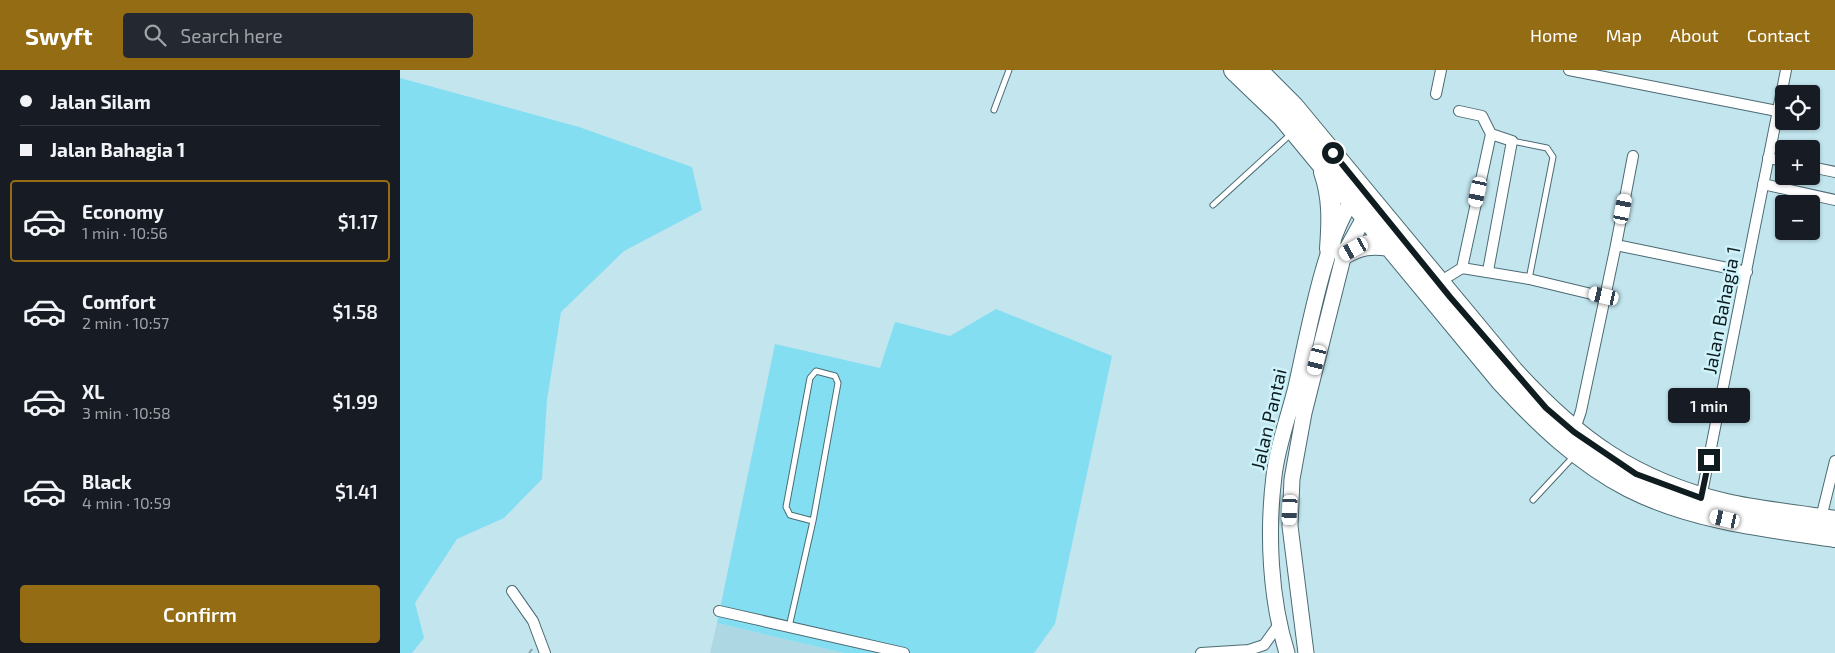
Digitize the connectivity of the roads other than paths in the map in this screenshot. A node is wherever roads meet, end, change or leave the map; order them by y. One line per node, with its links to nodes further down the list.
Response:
1 (1009, 70): 9 (lane)
2 (1234, 70): 13 (highway)
3 (1257, 70): 24 (highway)
4 (1441, 70): 8 (street)
5 (1569, 70): 11 (street)
6 (1786, 70): 7 (street, Jalan Bahagia 1)
7 (1783, 85)
8 (1436, 94)
9 (994, 110)
10 (1459, 110): 14 (street)
11 (1775, 110)
12 (1775, 121): 17 (street, Jalan Bahagia 1)
13 (1295, 131): 19 (highway); 25 (lane)
14 (1491, 134): 15 (street); 29 (street)
15 (1512, 141): 30 (street); 32 (lane)
16 (1634, 156): 26 (street)
17 (1768, 158): 18 (street); 22 (street, Jalan Bahagia 1)
18 (1775, 159)
19 (1321, 162): 24 (highway); 28 (highway)
20 (1820, 169): 21 (street)
21 (1835, 172)
22 (1763, 184): 23 (street); 31 (street, Jalan Bahagia 1)
23 (1835, 200)
24 (1363, 201): 27 (highway); 28 (street, Jalan Pantai); 33 (highway)
25 (1213, 205)
26 (1616, 245): 31 (street); 34 (street)
27 (1389, 246): 28 (highway); 36 (highway)
28 (1337, 251): 45 (street, Jalan Pantai); 51 (street, Jalan Pantai)
29 (1462, 268): 30 (street); 33 (street)
30 (1488, 271): 32 (street)
31 (1747, 272): 38 (street, Jalan Bahagia 1)
32 (1529, 279): 34 (street)
33 (1438, 282): 35 (highway)
34 (1604, 296): 35 (street)
35 (1574, 432): 38 (highway)
36 (1577, 453): 39 (lane); 42 (highway)
37 (1835, 461): 40 (street)
38 (1701, 498): 40 (highway)
39 (1533, 500)
40 (1828, 520)
41 (813, 522): 41 (lane); 46 (lane)
42 (1835, 537)
43 (512, 591): 47 (street)
44 (719, 611): 46 (street)
45 (1280, 623): 49 (street); 50 (street, Jalan Pantai)
46 (789, 628): 48 (street)
47 (545, 653)
48 (904, 653)
49 (1201, 653)
50 (1288, 653)
51 (1306, 653)

